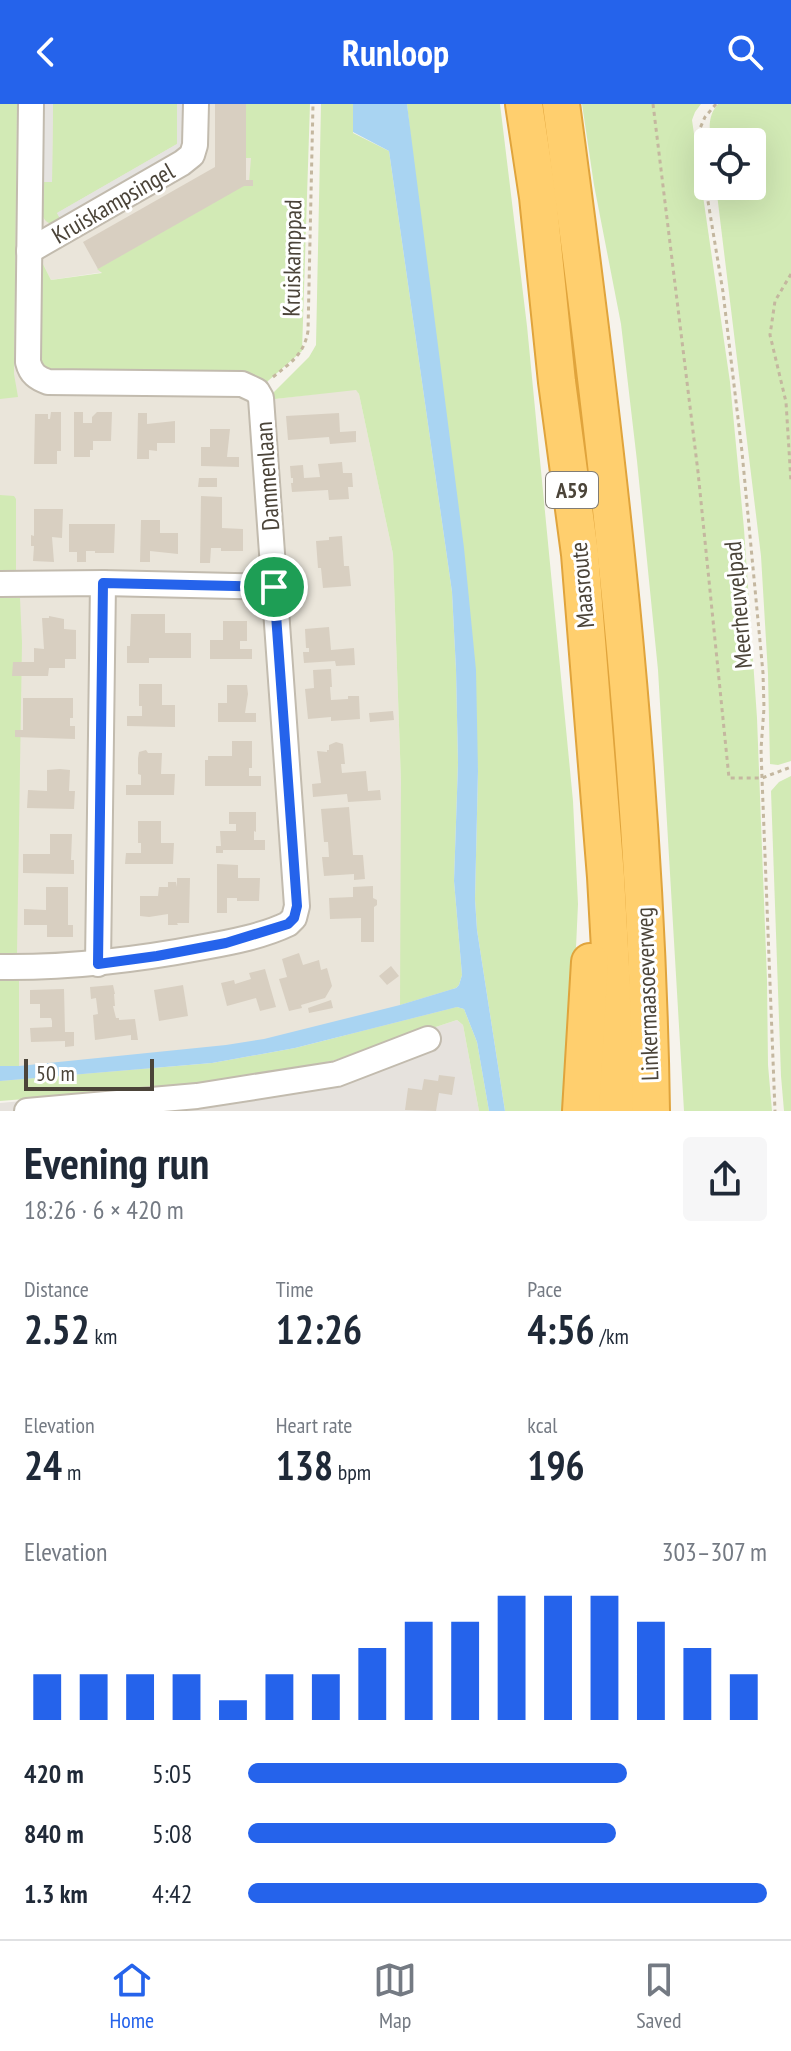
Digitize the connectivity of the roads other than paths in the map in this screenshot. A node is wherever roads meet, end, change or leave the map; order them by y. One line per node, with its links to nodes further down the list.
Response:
1 (31, 104): 5 (street, Kruiskampsingel)
2 (196, 104): 5 (street, Kruiskampsingel)
3 (524, 104): 10 (highway, Maasroute / A59)
4 (561, 104): 11 (highway, Maasroute / A59)
5 (29, 251): 6 (street, Kruiskampsingel)
6 (34, 375): 9 (street, Dammenlaan)
7 (103, 583): 8 (street); 9 (street); 12 (street)
8 (0, 584)
9 (274, 587): 12 (street, Dammenlaan)
10 (606, 877): 16 (highway, A59); 17 (highway, Linkermaasoeverweg / A59)
11 (642, 877): 18 (highway, Linkermaasoeverweg / A59); 19 (highway, A59)
12 (98, 964): 13 (street, Dammenlaan)
13 (0, 967)
14 (428, 1039): 15 (street)
15 (27, 1111)
16 (581, 1111)
17 (615, 1111)
18 (651, 1111)
19 (672, 1111)

